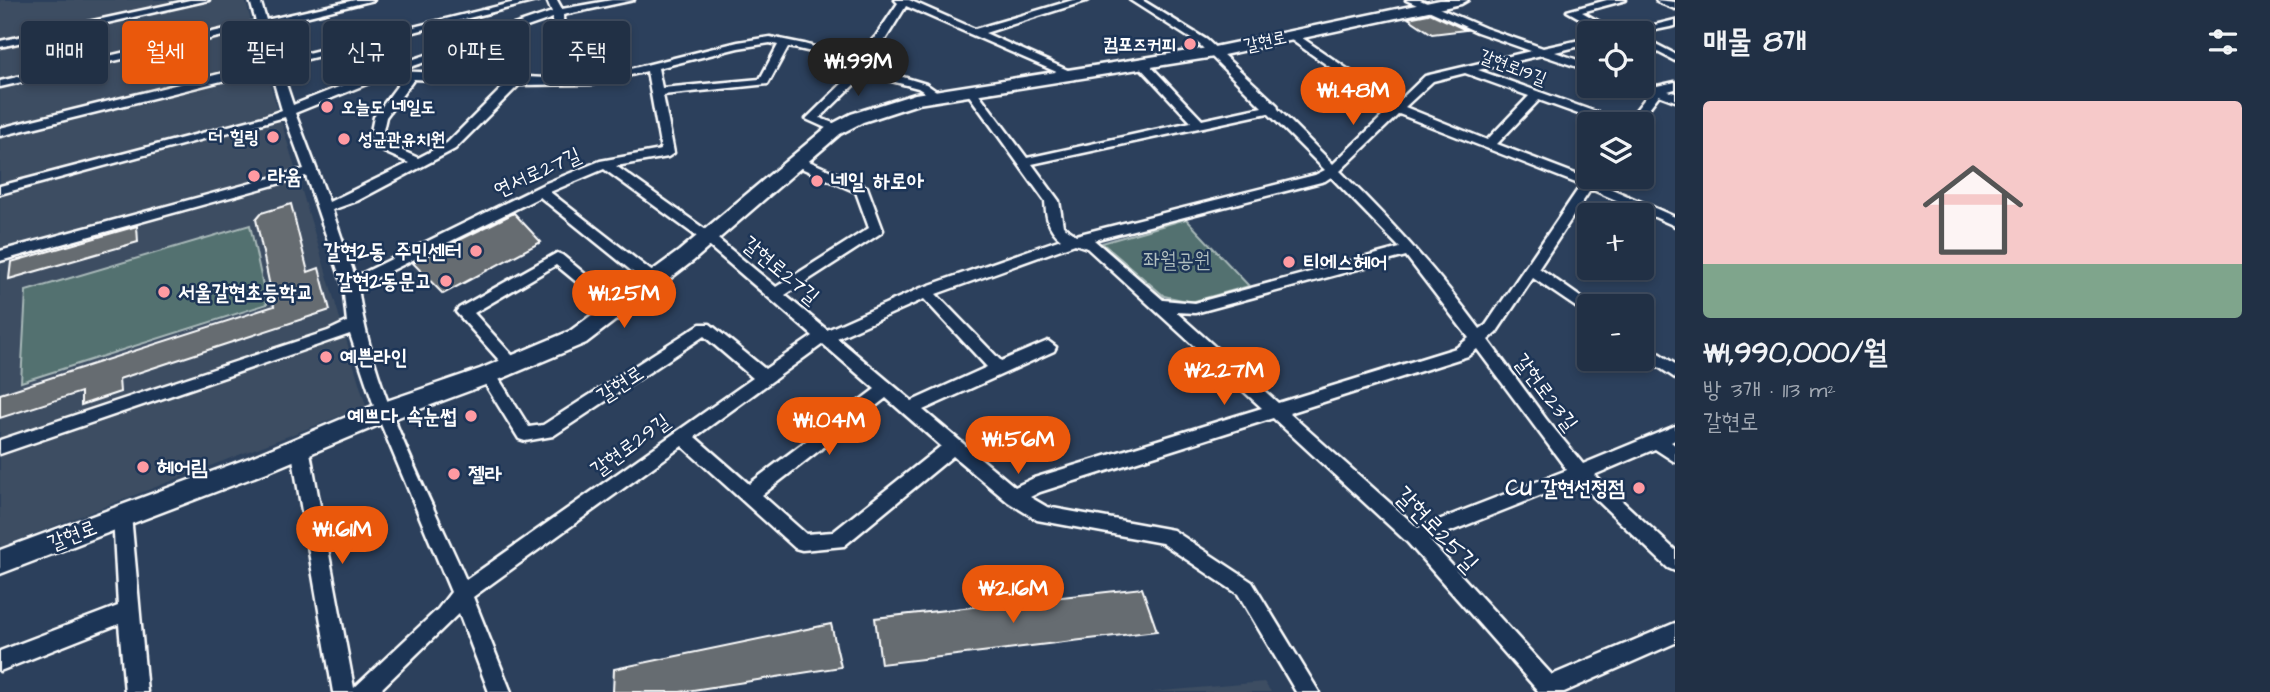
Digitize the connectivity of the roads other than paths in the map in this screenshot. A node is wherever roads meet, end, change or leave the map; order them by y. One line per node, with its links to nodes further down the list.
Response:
1 (204, 0): 14 (street)
2 (255, 0): 18 (street)
3 (369, 0): 19 (street)
4 (535, 0): 33 (street)
5 (552, 0): 17 (street)
6 (629, 0): 17 (street)
7 (1084, 0): 25 (street)
8 (1411, 0): 16 (street, 갈현로19길)
9 (1461, 0): 16 (main road, 갈현로)
10 (1620, 0): 21 (street)
11 (1661, 0): 15 (street)
12 (906, 1): 25 (street); 39 (street)
13 (1140, 1): 32 (street, 갈현로23길)
14 (167, 4): 29 (street)
15 (1675, 6)
16 (1427, 7): 26 (main road, 갈현로); 31 (street, 갈현로19길)
17 (559, 13): 20 (street); 36 (street)
18 (261, 21)
19 (275, 21)
20 (560, 21)
21 (1591, 21)
22 (1674, 24): 23 (street)
23 (1654, 28)
24 (222, 33): 46 (street)
25 (974, 33): 42 (street)
26 (1291, 35): 32 (main road, 갈현로); 60 (street)
27 (784, 43): 38 (street); 39 (street); 55 (street)
28 (1577, 43): 31 (street, 갈현로19길)
29 (0, 44)
30 (1654, 47): 34 (street)
31 (1540, 51): 37 (street, 갈현로19길); 40 (street, 갈현로19길)
32 (1214, 52): 35 (main road, 갈현로); 59 (street, 갈현로23길)
33 (309, 55)
34 (1675, 58)
35 (1142, 63): 42 (main road, 갈현로); 64 (street)
36 (410, 64)
37 (1577, 64)
38 (652, 66): 41 (street); 55 (street, 연서로27길)
39 (860, 68): 56 (street); 65 (street)
40 (1465, 69): 57 (street, 갈현로19길); 60 (street)
41 (630, 72)
42 (1068, 74): 52 (main road, 갈현로)
43 (410, 76): 44 (street)
44 (424, 77)
45 (222, 79): 66 (street)
46 (0, 84)
47 (281, 84): 61 (street)
48 (355, 84): 61 (street)
49 (404, 84): 70 (street)
50 (513, 84): 70 (street)
51 (1675, 85): 54 (street)
52 (970, 89): 56 (main road, 갈현로); 69 (street, 갈현로25길)
53 (1654, 89): 54 (street)
54 (1657, 90): 58 (street); 63 (street)
55 (657, 92): 71 (street, 연서로27길)
56 (936, 95): 65 (main road, 갈현로)
57 (1537, 95): 62 (street, 갈현로19길); 67 (street)
58 (1675, 97)
59 (1273, 108): 64 (street); 72 (street, 갈현로23길)
60 (1397, 108): 67 (street); 72 (street)
61 (288, 110): 73 (street); 77 (street)
62 (1584, 112)
63 (1641, 112)
64 (1199, 124): 69 (street)
65 (836, 129): 68 (main road, 갈현로)
66 (0, 132)
67 (1489, 145): 74 (street)
68 (797, 161): 81 (main road, 갈현로); 89 (street)
69 (1024, 162): 82 (street, 갈현로25길)
70 (419, 163): 79 (street)
71 (605, 164): 78 (street, 연서로27길); 81 (street)
72 (1334, 170): 82 (street); 83 (street, 갈현로23길)
73 (311, 171): 79 (street); 84 (street)
74 (1577, 175)
75 (1585, 189): 85 (street)
76 (1609, 189): 80 (street)
77 (0, 190)
78 (541, 191): 86 (street); 87 (street, 연서로27길)
79 (325, 208): 87 (street)
80 (1675, 222)
81 (708, 238): 86 (main road, 갈현로); 89 (street, 갈현로27길)
82 (1075, 240): 88 (street); 91 (street, 갈현로25길)
83 (1409, 250): 91 (street); 95 (street, 갈현로23길)
84 (0, 256)
85 (1532, 270): 90 (street); 95 (street)
86 (654, 281): 92 (main road, 갈현로)
87 (350, 285): 93 (street)
88 (926, 292): 94 (street); 99 (street)
89 (775, 295): 94 (street, 갈현로27길)
90 (1577, 302)
91 (1160, 305): 105 (street, 갈현로25길)
92 (618, 308): 98 (main road, 갈현로); 98 (street)
93 (355, 325): 106 (street); 111 (street)
94 (825, 337): 102 (street, 갈현로29길); 103 (street, 갈현로27길)
95 (1478, 338): 105 (street); 114 (street, 갈현로23길)
96 (1048, 347): 99 (street)
97 (1654, 357): 100 (street)
98 (513, 365): 101 (main road, 갈현로)
99 (998, 369): 104 (street)
100 (1675, 372)
101 (488, 375): 102 (street, 갈현로); 106 (main road, 갈현로)
102 (764, 378): 108 (street, 갈현로29길)
103 (886, 389): 104 (street, 갈현로27길); 115 (street)
104 (909, 409): 110 (street, 갈현로27길)
105 (1276, 410): 116 (street); 118 (street, 갈현로25길)
106 (384, 412): 112 (main road, 갈현로); 121 (street)
107 (1675, 433): 109 (street)
108 (682, 436): 115 (street); 121 (street, 갈현로29길)
109 (1657, 440): 113 (street); 114 (street)
110 (953, 446): 115 (street); 116 (street, 갈현로27길)
111 (0, 447)
112 (300, 447): 117 (main road, 갈현로); 127 (street)
113 (1675, 455)
114 (1578, 472): 118 (street); 120 (street, 갈현로23길)
115 (748, 495)
116 (1014, 498): 130 (street, 갈현로27길)
117 (122, 516): 119 (main road, 갈현로); 122 (street)
118 (1415, 537): 125 (street, 갈현로25길)
119 (0, 562)
120 (1675, 562)
121 (462, 594): 128 (street, 갈현로29길); 129 (street)
122 (128, 611): 124 (street); 126 (street)
123 (1675, 633): 125 (street)
124 (0, 661)
125 (1551, 689)
126 (132, 690)
127 (344, 692)
128 (363, 692)
129 (500, 692)
130 (1308, 692)

